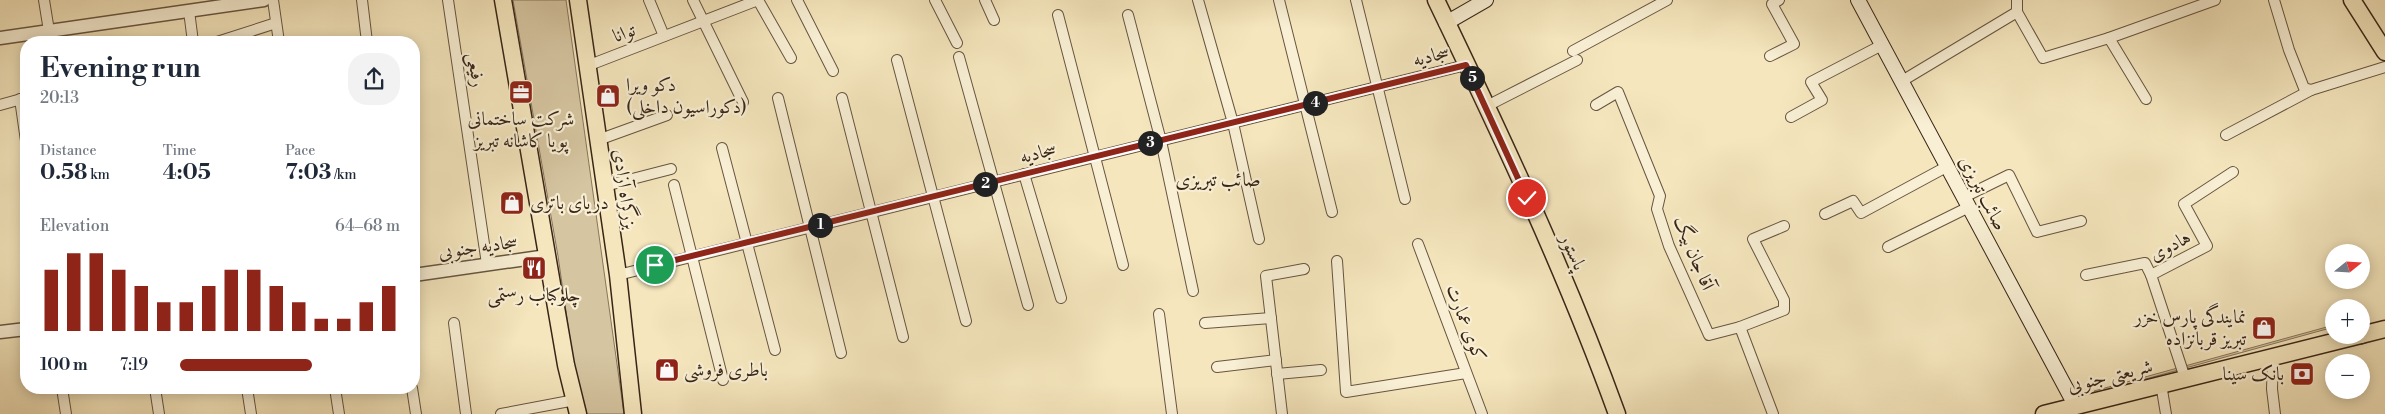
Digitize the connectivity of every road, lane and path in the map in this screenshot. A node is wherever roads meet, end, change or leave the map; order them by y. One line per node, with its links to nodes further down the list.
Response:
1 (44, 0): 35 (street)
2 (264, 0): 27 (street)
3 (273, 0): 33 (street)
4 (362, 0): 39 (street)
5 (448, 0): 97 (street, رفیعی)
6 (503, 0): 94 (main road)
7 (578, 0): 51 (main road, بزرگراه آزادی)
8 (649, 0): 40 (street)
9 (693, 0): 32 (street)
10 (758, 0): 26 (street, توانا); 48 (street)
11 (797, 0): 53 (street)
12 (935, 0): 43 (street)
13 (985, 0): 31 (street)
14 (1198, 0): 68 (street)
15 (1279, 0): 63 (street)
16 (1356, 0): 55 (street)
17 (1436, 0): 34 (main road, پاستور)
18 (1486, 0): 34 (main road)
19 (1667, 0): 65 (street)
20 (1779, 0): 46 (street)
21 (1858, 0): 44 (main road, صائب تبریزی)
22 (2017, 0): 28 (street)
23 (2215, 0): 42 (street)
24 (2274, 0): 56 (street)
25 (2352, 0): 45 (main road)
26 (742, 3): 32 (street, توانا)
27 (188, 5): 35 (street); 36 (street)
28 (2017, 12): 42 (street); 54 (street)
29 (1058, 15): 73 (street)
30 (1128, 15): 71 (street)
31 (994, 20)
32 (702, 22): 40 (street, توانا); 61 (street)
33 (276, 23): 37 (street); 38 (street)
34 (1446, 23): 50 (main road, پاستور)
35 (49, 31): 41 (street)
36 (192, 36)
37 (236, 36)
38 (277, 36)
39 (366, 36)
40 (664, 36): 51 (street, توانا)
41 (0, 38)
42 (2109, 38): 60 (street)
43 (958, 43)
44 (1882, 45): 54 (main road, صائب تبریزی); 67 (street)
45 (2385, 52)
46 (1770, 56)
47 (959, 57): 78 (street)
48 (790, 58)
49 (897, 60): 81 (street)
50 (1466, 65): 55 (street, سجادیه); 65 (main road, پاستور)
51 (587, 66): 70 (main road, بزرگراه آزادی)
52 (2385, 67): 56 (street)
53 (833, 70)
54 (1902, 81): 74 (main road, صائب تبریزی)
55 (1378, 87): 63 (street, سجادیه); 82 (street)
56 (2311, 90): 69 (street)
57 (778, 98): 89 (street)
58 (842, 98): 84 (street)
59 (20, 99): 62 (street)
60 (2146, 99)
61 (743, 102)
62 (0, 105)
63 (1305, 105): 68 (street, سجادیه); 85 (street)
64 (1596, 105): 112 (street, آقا جان بیگ)
65 (1485, 107): 148 (main road, پاستور)
66 (667, 114): 70 (street)
67 (1791, 117)
68 (1232, 123): 71 (street, سجادیه); 90 (street)
69 (2226, 135)
70 (598, 140): 80 (main road, بزرگراه آزادی)
71 (1161, 140): 73 (street, سجادیه); 104 (street)
72 (722, 148): 91 (street)
73 (1095, 157): 77 (street, سجادیه); 98 (street)
74 (1948, 166): 83 (main road, صائب تبریزی); 86 (street)
75 (671, 169): 80 (street)
76 (2233, 172): 103 (street, هادوی)
77 (1024, 174): 78 (street, سجادیه); 105 (street)
78 (994, 182): 81 (street, سجادیه); 106 (street)
79 (674, 185): 95 (street)
80 (604, 186): 101 (main road, بزرگراه آزادی)
81 (933, 197): 84 (street, سجادیه); 109 (street)
82 (1405, 199)
83 (1967, 202): 87 (street); 93 (street); 135 (main road, صائب تبریزی)
84 (871, 212): 89 (street, سجادیه); 117 (street)
85 (1332, 212)
86 (1825, 214)
87 (2081, 222)
88 (1784, 226): 112 (street)
89 (810, 227): 91 (street, سجادیه); 120 (street)
90 (1259, 239)
91 (747, 243): 95 (street, سجادیه); 119 (street)
92 (1418, 244): 125 (street, کوی عمارت)
93 (1888, 247)
94 (547, 256): 97 (street, سجادیه جنوبی); 136 (main road)
95 (692, 256): 101 (street, سجادیه); 128 (street)
96 (1337, 261): 125 (street)
97 (487, 264): 100 (street, سجادیه جنوبی)
98 (1123, 265)
99 (1304, 269): 108 (street)
100 (420, 274)
101 (618, 274): 144 (main road, بزرگراه آزادی)
102 (2086, 275): 103 (street)
103 (2151, 275): 127 (street, هادوی)
104 (1193, 290)
105 (1061, 298)
106 (1028, 305)
107 (1159, 314): 145 (street)
108 (1270, 318): 111 (street); 122 (street)
109 (966, 321)
110 (454, 323): 142 (street)
111 (1205, 323)
112 (1740, 326): 149 (street)
113 (2385, 329): 116 (main road, شریعتی جنوبی)
114 (20, 330): 115 (street)
115 (0, 332)
116 (2370, 333)
117 (903, 337)
118 (2325, 344): 121 (main road, شریعتی جنوبی)
119 (775, 350)
120 (841, 353)
121 (2273, 357): 127 (main road, شریعتی جنوبی); 152 (street)
122 (1276, 360): 123 (street); 126 (street)
123 (1217, 368)
124 (1321, 370): 126 (street)
125 (1466, 373): 147 (street, کوی عمارت)
126 (1277, 374): 146 (street)
127 (2185, 378): 129 (main road, شریعتی جنوبی)
128 (723, 380)
129 (2161, 384): 135 (main road, شریعتی جنوبی); 151 (street)
130 (63, 394): 137 (street)
131 (155, 394): 138 (street)
132 (248, 394): 139 (street)
133 (336, 394): 140 (street)
134 (413, 394): 141 (street)
135 (2076, 405): 150 (main road, شریعتی جنوبی)
136 (577, 407): 143 (street)
137 (66, 414)
138 (159, 414)
139 (251, 414)
140 (338, 414)
141 (416, 414)
142 (466, 414)
143 (501, 414)
144 (633, 414)
145 (1172, 414)
146 (1282, 414)
147 (1482, 414)
148 (1617, 414)
149 (1773, 414)
150 (2044, 414)
151 (2166, 414)
152 (2275, 414)

